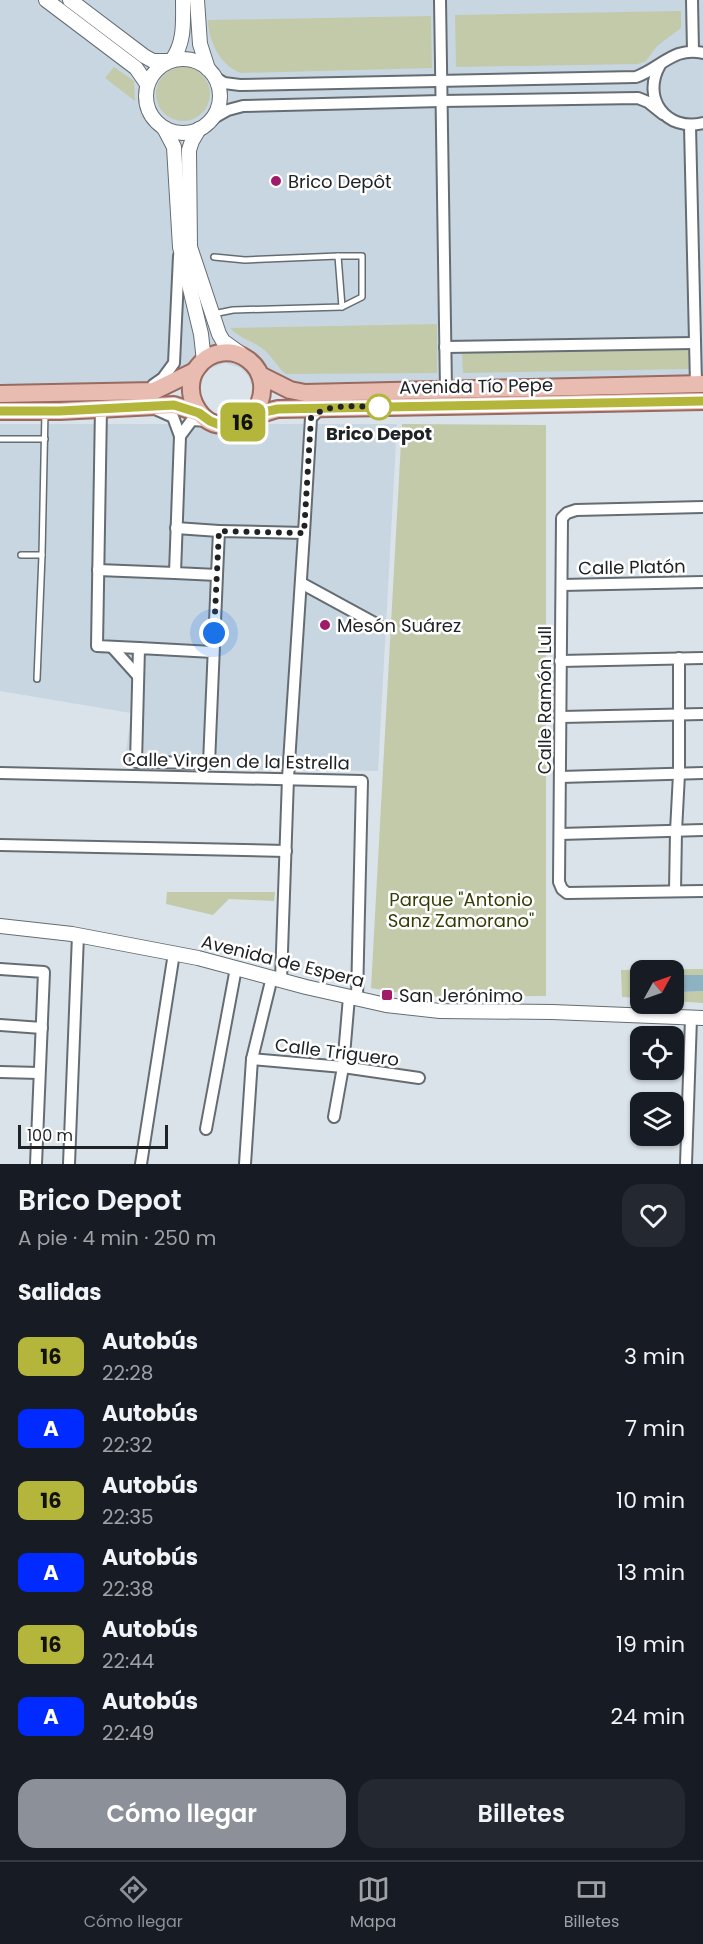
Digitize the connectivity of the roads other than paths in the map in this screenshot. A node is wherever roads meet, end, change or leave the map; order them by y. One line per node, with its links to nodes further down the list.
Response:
1 (46, 0): 12 (street)
2 (70, 0): 8 (street)
3 (183, 0): 8 (street)
4 (197, 0): 10 (street)
5 (440, 0): 11 (street)
6 (692, 0): 7 (street)
7 (698, 52): 9 (street)
8 (170, 60): 10 (street); 12 (street)
9 (661, 65): 11 (street); 14 (street)
10 (212, 74): 11 (street); 15 (street)
11 (440, 80): 13 (street)
12 (147, 84): 18 (street)
13 (441, 100): 14 (street); 15 (street); 26 (street)
14 (663, 114): 17 (street)
15 (212, 119): 19 (street)
16 (703, 123): 17 (street)
17 (690, 126): 25 (street)
18 (164, 128): 19 (street); 20 (street)
19 (199, 129): 24 (street)
20 (180, 247): 28 (street); 33 (street)
21 (338, 256): 22 (lane); 23 (lane); 23 (lane)
22 (214, 257)
23 (342, 307): 24 (lane)
24 (212, 314): 27 (street)
25 (694, 343): 26 (street); 30 (street)
26 (445, 347): 31 (street)
27 (248, 359): 28 (main road); 29 (main road)
28 (199, 366): 33 (main road); 39 (main road)
29 (260, 375): 31 (main road, Avenida Tío Pepe); 40 (main road)
30 (700, 384): 31 (main road, Avenida Tío Pepe)
31 (446, 389)
32 (0, 394): 33 (main road)
33 (147, 399): 35 (main road); 39 (main road); 41 (street)
34 (703, 401): 38 (main road, Avenida Tío Pepe)
35 (101, 408): 37 (main road); 50 (street)
36 (0, 411): 37 (main road)
37 (45, 411): 43 (lane)
38 (305, 413): 40 (main road, Avenida Tío Pepe); 47 (street)
39 (205, 417): 40 (main road); 41 (street)
40 (251, 418)
41 (180, 436): 45 (street)
42 (0, 439): 43 (lane)
43 (45, 439): 49 (lane)
44 (703, 507): 55 (street, Calle Ramón Lull)
45 (176, 528): 46 (street); 51 (street)
46 (219, 531): 47 (street); 52 (street)
47 (304, 533): 54 (street)
48 (21, 555): 49 (lane)
49 (42, 555): 64 (lane)
50 (98, 570): 51 (street); 57 (street)
51 (174, 573): 52 (street)
52 (217, 575): 59 (street)
53 (703, 582): 55 (street, Calle Platón)
54 (301, 583): 56 (street); 72 (street)
55 (562, 585): 62 (street, Calle Ramón Lull)
56 (378, 625)
57 (111, 646): 58 (street); 63 (street)
58 (139, 648): 59 (street); 63 (street)
59 (213, 652): 63 (street)
60 (678, 657): 61 (street); 62 (street); 65 (street)
61 (703, 658)
62 (560, 662): 67 (street, Calle Ramón Lull)
63 (138, 676)
64 (37, 679)
65 (680, 714): 66 (street); 67 (street); 70 (street)
66 (703, 714)
67 (561, 717): 71 (street, Calle Ramón Lull)
68 (0, 773): 72 (street, Calle Virgen de la Estrella)
69 (703, 773): 70 (street)
70 (680, 774): 71 (street); 74 (street)
71 (560, 777): 75 (street, Calle Ramón Lull)
72 (288, 778): 77 (street); 86 (street, Calle Virgen de la Estrella)
73 (703, 830): 74 (street)
74 (676, 831): 75 (street); 78 (street)
75 (560, 834): 78 (street, Calle Ramón Lull)
76 (0, 845): 77 (street)
77 (286, 851): 85 (street)
78 (675, 891): 79 (street)
79 (703, 891)
80 (0, 926): 81 (street, Avenida de Espera)
81 (78, 935): 82 (street, Avenida de Espera); 98 (street)
82 (174, 953): 83 (street, Avenida de Espera); 99 (street)
83 (236, 968): 85 (street, Avenida de Espera); 96 (street)
84 (0, 969): 89 (street)
85 (276, 979): 86 (street, Avenida de Espera); 90 (street)
86 (353, 998): 87 (street, Avenida de Espera); 91 (street)
87 (697, 1018): 101 (street)
88 (0, 1025): 89 (street)
89 (42, 1028): 93 (street)
90 (252, 1059): 91 (street, Calle Triguero); 100 (street)
91 (343, 1067): 94 (street, Calle Triguero); 95 (street)
92 (0, 1072): 93 (street)
93 (39, 1073): 97 (street)
94 (419, 1078)
95 (334, 1117)
96 (206, 1130)
97 (36, 1164)
98 (69, 1164)
99 (141, 1164)
100 (245, 1164)
101 (686, 1164)

